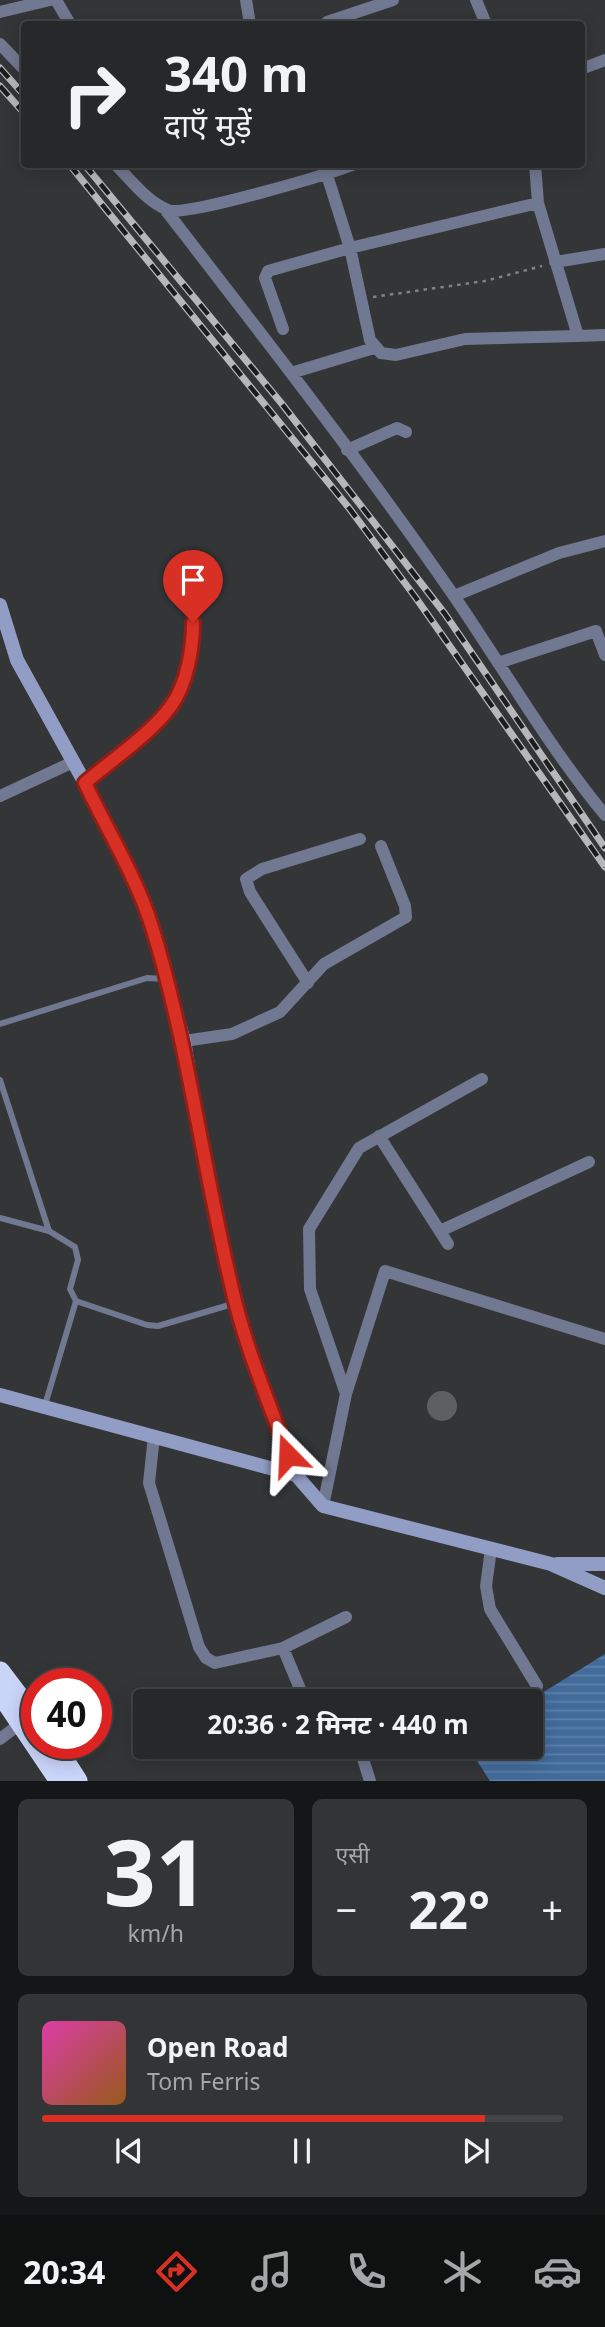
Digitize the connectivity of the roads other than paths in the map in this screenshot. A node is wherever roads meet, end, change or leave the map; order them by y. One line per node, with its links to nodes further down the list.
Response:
1 (53, 0): 5 (street); 6 (street)
2 (246, 0): 7 (street)
3 (393, 0): 8 (street)
4 (476, 0): 9 (street)
5 (0, 12)
6 (68, 21)
7 (250, 21)
8 (330, 21)
9 (485, 21)
10 (0, 44): 12 (street)
11 (605, 60): 13 (street)
12 (21, 66)
13 (585, 68)
14 (119, 168): 19 (street)
15 (345, 168): 17 (street)
16 (535, 168): 18 (street)
17 (327, 175): 19 (street); 20 (street)
18 (538, 203): 20 (street); 22 (street)
19 (164, 208): 27 (street)
20 (350, 248): 23 (street); 26 (street)
21 (605, 254): 22 (street)
22 (555, 262): 25 (street)
23 (283, 329)
24 (605, 335): 25 (street)
25 (578, 337): 26 (street)
26 (374, 348): 27 (street)
27 (291, 373): 29 (street)
28 (406, 432): 29 (street)
29 (347, 450): 32 (street)
30 (605, 541): 32 (street)
31 (186, 577): 37 (lane)
32 (454, 596): 35 (street)
33 (1, 609): 36 (street)
34 (605, 655): 35 (street)
35 (498, 663): 39 (street)
36 (73, 762): 37 (street); 38 (street)
37 (85, 783): 42 (street)
38 (0, 796)
39 (605, 815)
40 (360, 839): 43 (street)
41 (381, 845): 43 (street)
42 (167, 979): 44 (lane); 45 (street)
43 (308, 983): 45 (street)
44 (0, 1024)
45 (184, 1041): 55 (street)
46 (482, 1079): 48 (street)
47 (0, 1080): 51 (lane)
48 (379, 1136): 52 (street); 57 (street)
49 (589, 1162): 52 (street)
50 (0, 1218): 51 (lane)
51 (49, 1231): 54 (lane)
52 (440, 1231): 53 (street)
53 (448, 1244)
54 (76, 1301): 55 (lane); 59 (lane)
55 (236, 1303): 61 (street)
56 (605, 1339): 57 (street)
57 (346, 1394): 62 (street)
58 (0, 1395): 59 (street)
59 (45, 1405): 60 (street)
60 (154, 1436): 61 (street); 68 (street)
61 (296, 1475): 62 (street)
62 (323, 1506): 63 (street)
63 (491, 1549): 64 (street); 70 (street)
64 (551, 1564): 65 (street); 66 (street)
65 (605, 1564)
66 (603, 1588)
67 (346, 1617): 68 (street)
68 (283, 1648): 71 (street)
69 (0, 1672): 73 (highway)
70 (537, 1686)
71 (300, 1689)
72 (0, 1692): 74 (highway)
73 (21, 1709)
74 (21, 1714)
75 (21, 1727): 76 (street)
76 (0, 1739)
77 (48, 1759): 80 (highway)
78 (62, 1759): 81 (highway)
79 (363, 1759): 82 (street)
80 (60, 1781)
81 (77, 1781)
82 (370, 1781)

